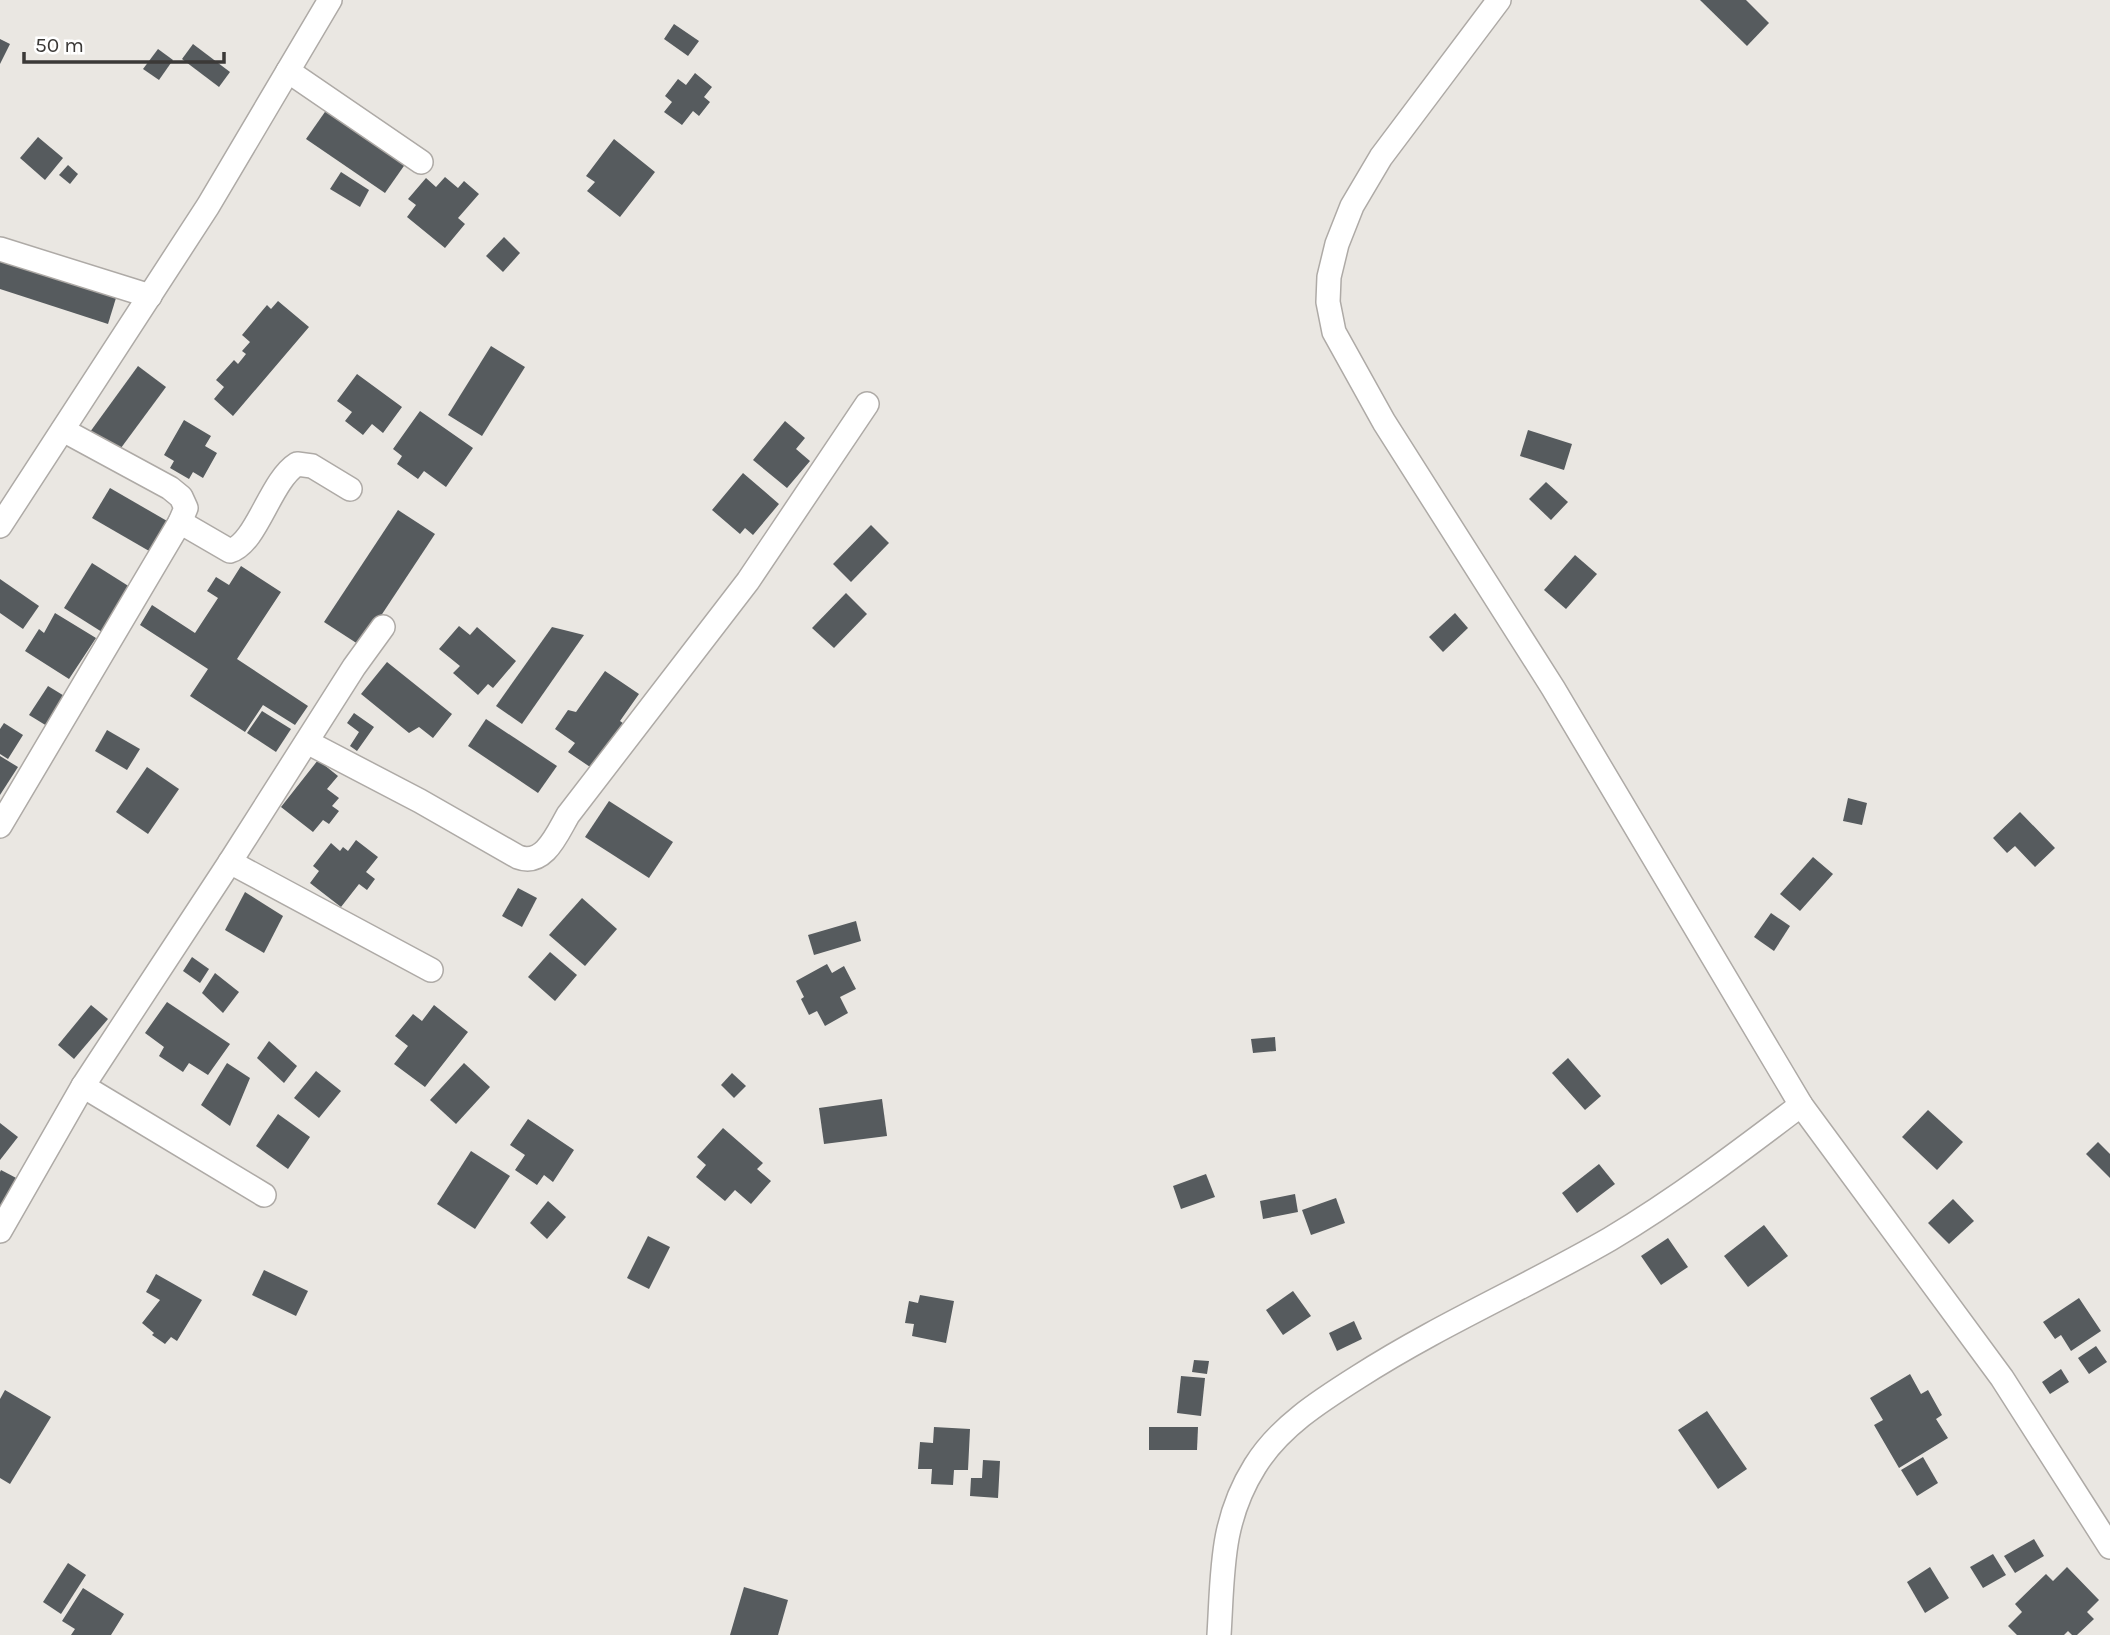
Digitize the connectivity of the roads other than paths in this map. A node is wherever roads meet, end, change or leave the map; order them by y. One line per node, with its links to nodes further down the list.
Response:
1 (330, 0): 3 (street)
2 (1499, 0): 18 (street)
3 (288, 71): 4 (street); 6 (street)
4 (421, 162)
5 (0, 249): 6 (street)
6 (150, 296): 8 (street)
7 (867, 404): 13 (street)
8 (63, 430): 10 (street); 11 (street)
9 (350, 488): 10 (street)
10 (180, 522): 14 (street)
11 (0, 526)
12 (383, 627): 13 (street)
13 (307, 742): 15 (street)
14 (0, 826)
15 (230, 862): 16 (street); 17 (street)
16 (431, 970)
17 (83, 1086): 19 (street); 20 (street)
18 (1801, 1105): 21 (street); 22 (street)
19 (264, 1195)
20 (0, 1231)
21 (2110, 1546)
22 (1219, 1635)

